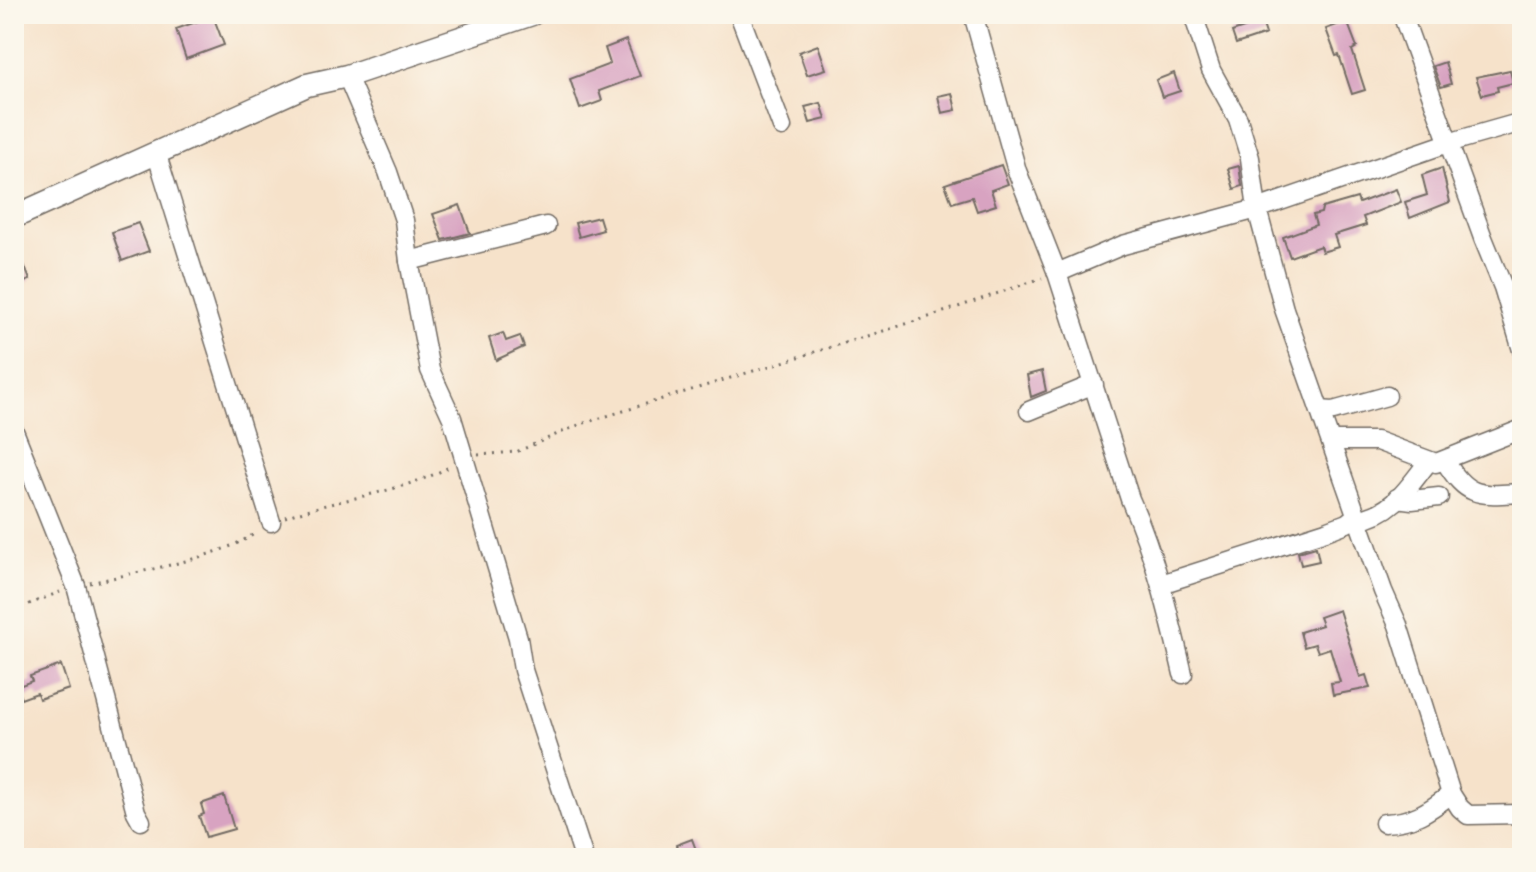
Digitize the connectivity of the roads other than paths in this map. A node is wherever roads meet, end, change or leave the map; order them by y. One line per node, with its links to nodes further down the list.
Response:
1 (532, 14): 6 (street)
2 (739, 14): 8 (street)
3 (973, 14): 15 (street)
4 (1193, 14): 11 (street)
5 (1402, 14): 9 (street)
6 (347, 76): 10 (street); 14 (street)
7 (1522, 122): 9 (street)
8 (782, 127)
9 (1448, 143): 11 (street); 16 (street)
10 (156, 152): 12 (street); 29 (street)
11 (1257, 209): 15 (street); 19 (street)
12 (14, 217)
13 (546, 226): 14 (street)
14 (409, 261): 36 (street)
15 (1057, 273): 17 (street)
16 (1522, 350)
17 (1094, 384): 20 (street); 30 (street)
18 (1387, 396): 19 (street)
19 (1320, 410): 23 (street)
20 (1029, 411)
21 (1522, 429): 24 (street)
22 (14, 431): 34 (street)
23 (1331, 441): 24 (street); 28 (street)
24 (1436, 462): 25 (street); 27 (street)
25 (1522, 493)
26 (1439, 497): 27 (street)
27 (1397, 498): 28 (street)
28 (1358, 517): 30 (street); 32 (street)
29 (271, 522)
30 (1161, 584): 31 (street)
31 (1183, 674)
32 (1451, 794): 33 (street); 35 (street)
33 (1522, 814)
34 (141, 821)
35 (1384, 823)
36 (584, 858)

